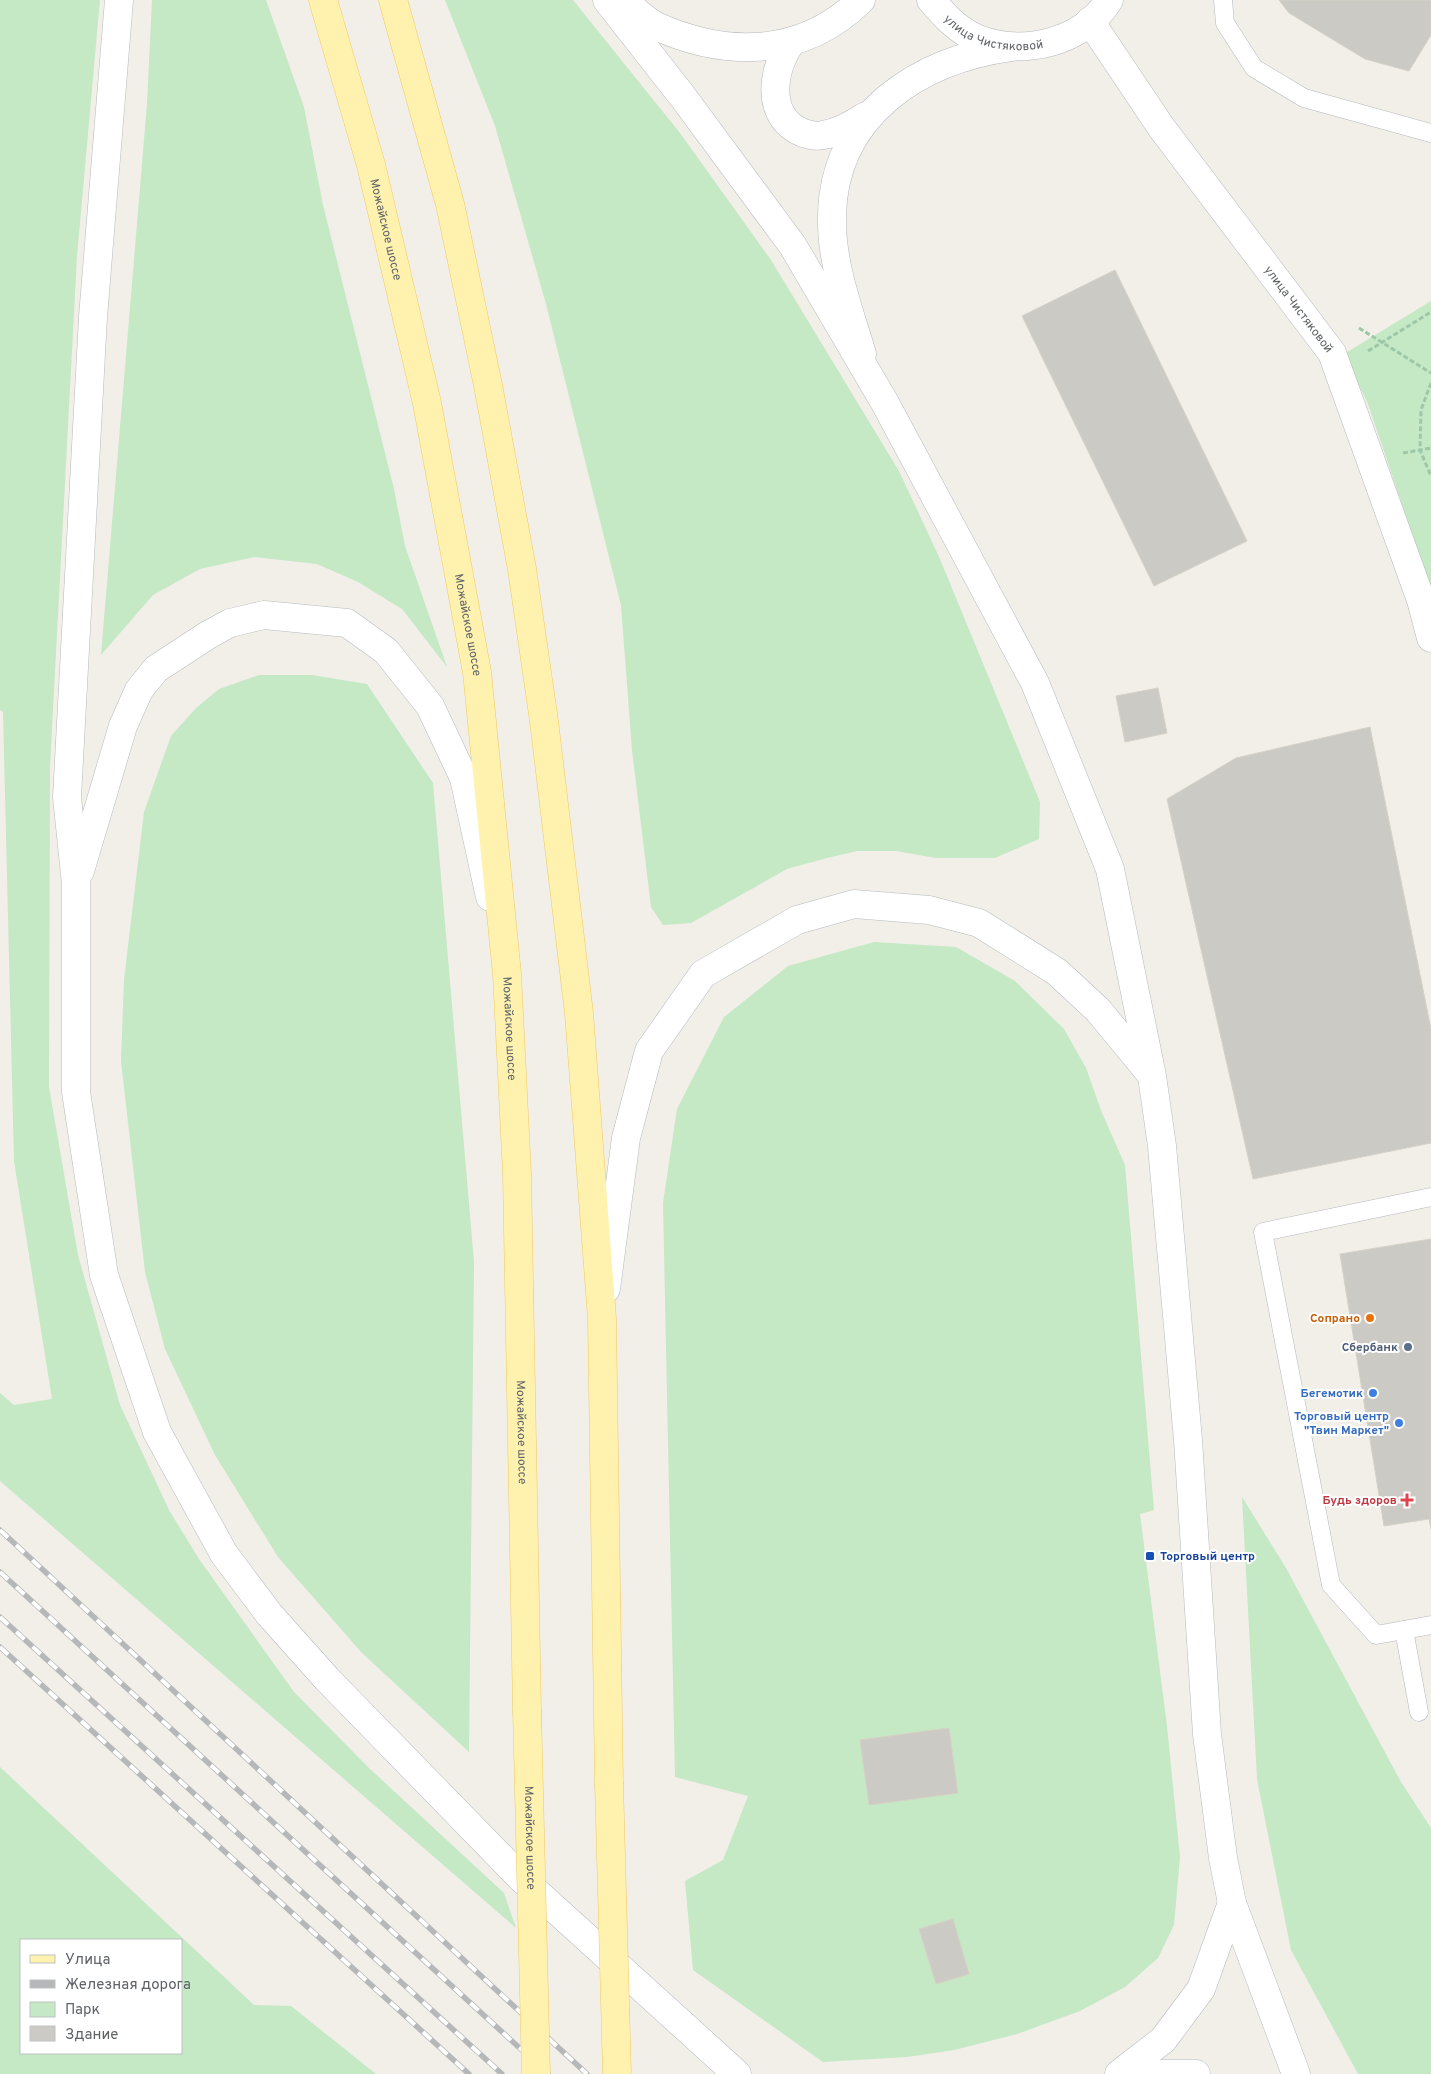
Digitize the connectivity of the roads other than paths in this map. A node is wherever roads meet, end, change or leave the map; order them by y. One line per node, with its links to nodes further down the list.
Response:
1 (119, 0): 17 (street)
2 (323, 0): 18 (main road, Можайское шоссе)
3 (393, 0): 21 (main road)
4 (607, 0): 15 (street)
5 (623, 0): 11 (street)
6 (861, 0): 11 (street)
7 (931, 0): 12 (street, улица Чистяковой)
8 (1109, 0): 10 (street, улица Чистяковой)
9 (1223, 0): 14 (lane)
10 (1090, 21): 12 (street, улица Чистяковой); 16 (street, улица Чистяковой)
11 (792, 41): 13 (street)
12 (1012, 47): 13 (street)
13 (871, 113): 15 (street)
14 (1431, 133)
15 (868, 375): 19 (street)
16 (1431, 638)
17 (76, 884): 18 (street); 28 (street)
18 (507, 974): 26 (main road, Можайское шоссе, bridge)
19 (1152, 1076): 21 (street); 25 (street)
20 (1431, 1197): 23 (lane)
21 (602, 1319): 27 (main road, bridge)
22 (1431, 1625): 23 (lane)
23 (1404, 1630): 24 (lane)
24 (1419, 1712)
25 (1232, 1903): 29 (street); 32 (street)
26 (536, 2074)
27 (617, 2074)
28 (737, 2074)
29 (1119, 2074)
30 (1145, 2074): 31 (street)
31 (1196, 2074)
32 (1296, 2074)

